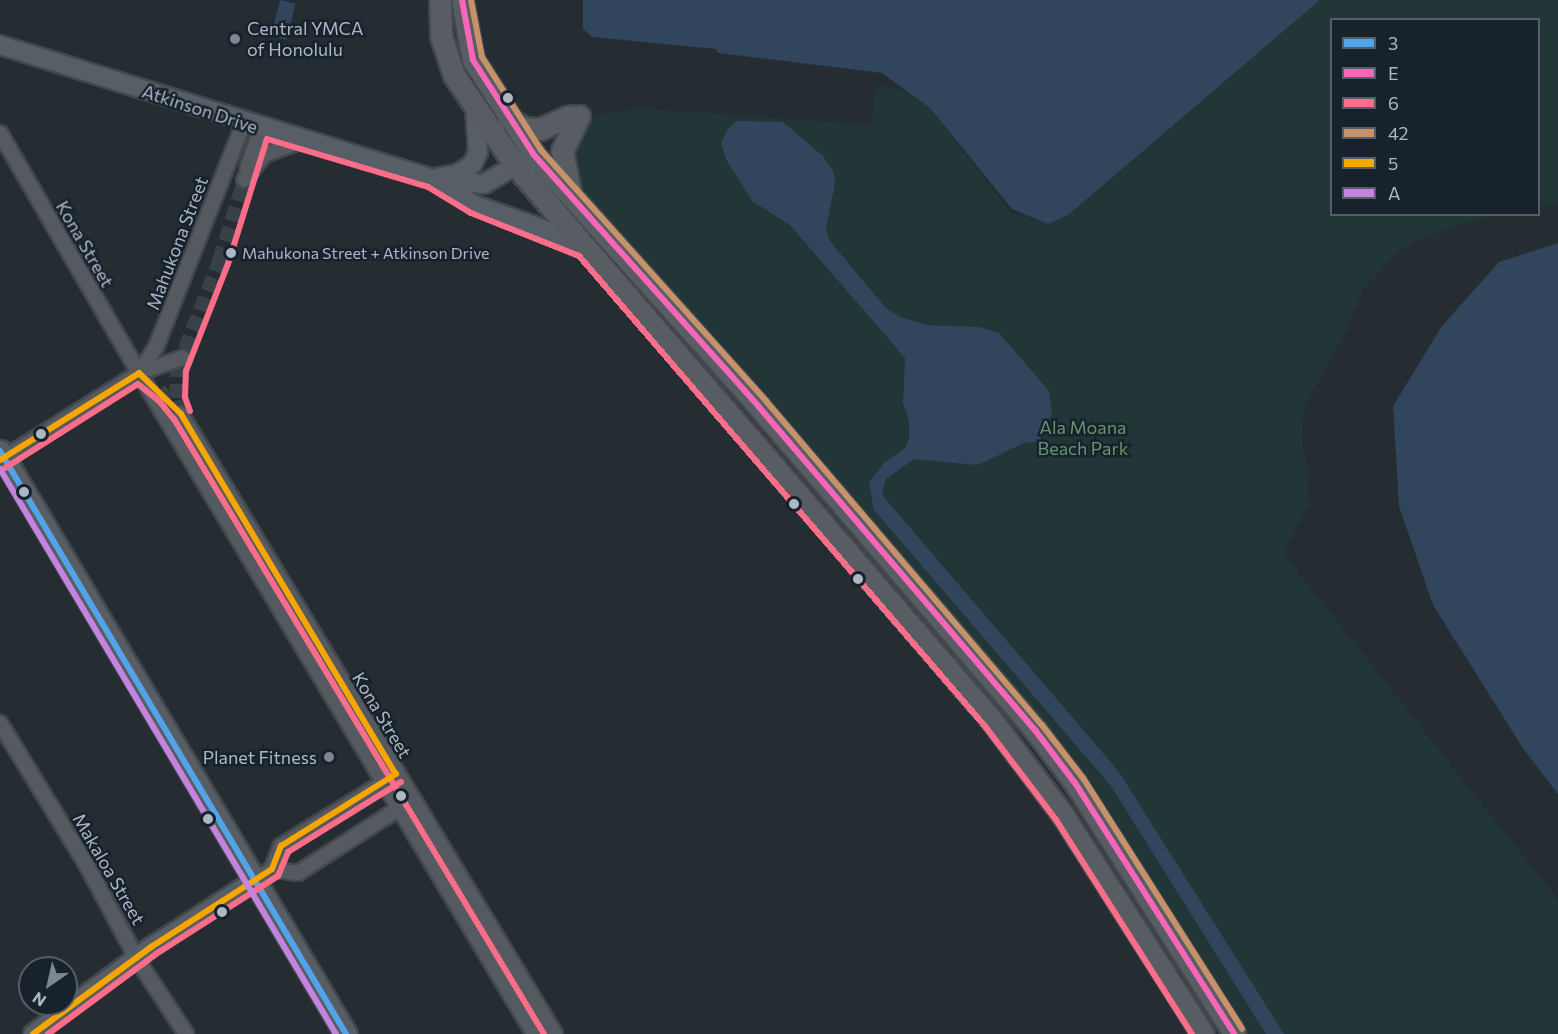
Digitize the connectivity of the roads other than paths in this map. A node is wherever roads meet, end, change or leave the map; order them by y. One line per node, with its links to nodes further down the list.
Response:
1 (440, 0): 4 (main road)
2 (462, 0): 5 (main road)
3 (4, 50): 6 (street, Atkinson Drive)
4 (475, 107): 10 (main road); 11 (street)
5 (506, 117): 9 (main road); 12 (main road)
6 (252, 125): 8 (street, Atkinson Drive); 8 (street); 15 (street, Mahukona Street)
7 (0, 133): 15 (street, Kona Street)
8 (302, 141): 11 (street, Atkinson Drive)
9 (534, 155): 10 (street, Atkinson Drive); 12 (main road)
10 (515, 165): 11 (street, Atkinson Drive); 13 (main road)
11 (432, 179): 13 (street)
12 (571, 196): 26 (main road)
13 (585, 249): 32 (main road)
14 (182, 358): 15 (street, Mahukona Street)
15 (139, 373): 16 (street, Kona Street); 18 (street, Mahukona Street); 21 (street, Kona Street)
16 (159, 390)
17 (182, 414): 20 (street, Kona Street)
18 (1, 456): 24 (main road)
19 (0, 723): 25 (street, Makaloa Street)
20 (396, 774): 21 (street); 22 (street, Kona Street)
21 (382, 783): 23 (street, Kona Street); 24 (street)
22 (412, 800): 23 (street); 31 (street, Kona Street)
23 (399, 808): 24 (street); 30 (street, Kona Street)
24 (264, 874): 25 (street); 29 (main road)
25 (137, 958): 27 (street); 28 (street, Makaloa Street)
26 (1217, 1007): 33 (street); 34 (main road)
27 (33, 1034)
28 (186, 1034)
29 (346, 1034)
30 (534, 1034)
31 (555, 1034)
32 (1203, 1034)
33 (1225, 1034)
34 (1234, 1034)

